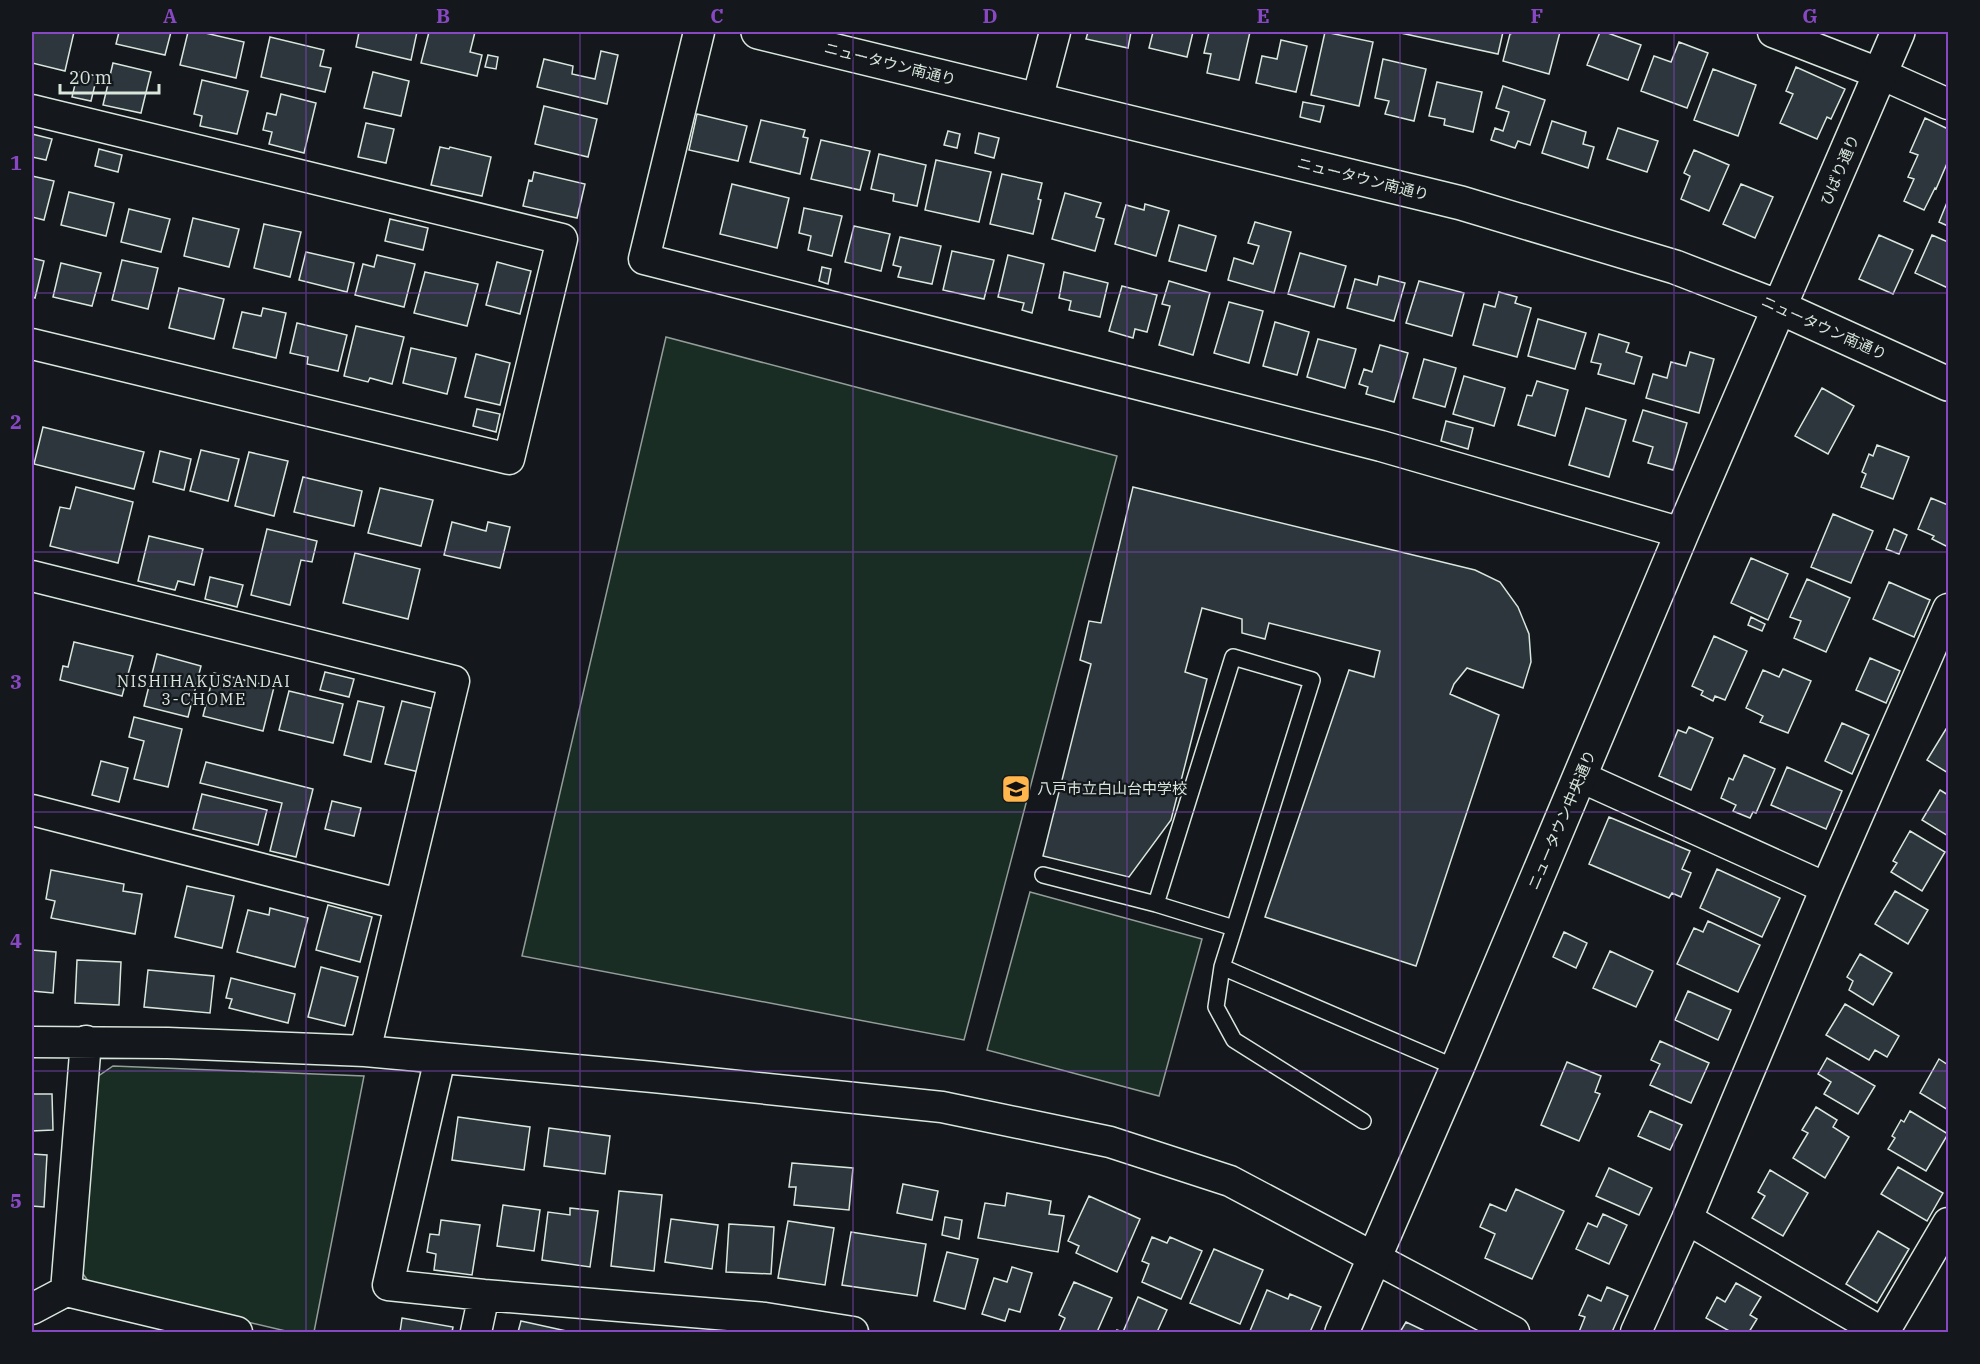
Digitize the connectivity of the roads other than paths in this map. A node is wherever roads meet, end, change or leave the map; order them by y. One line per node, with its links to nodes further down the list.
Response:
1 (699, 32): 13 (street)
2 (758, 32): 7 (street, ニュータウン南通り)
3 (1055, 32): 7 (street)
4 (1773, 32): 6 (street)
5 (1898, 32): 6 (street, ひばり通り)
6 (1881, 74): 8 (street); 10 (street, ひばり通り)
7 (1037, 100): 10 (street, ニュータウン南通り)
8 (1948, 104)
9 (32, 110): 11 (street)
10 (1780, 308): 12 (street, ニュータウン南通り); 13 (street, ニュータウン中央通り)
11 (32, 344)
12 (1948, 384)
13 (1682, 533): 16 (street, ニュータウン中央通り)
14 (32, 576): 20 (street)
15 (1948, 609): 19 (street)
16 (1581, 777): 19 (street); 28 (street, ニュータウン中央通り)
17 (32, 810): 20 (street)
18 (1043, 875): 21 (lane)
19 (1826, 888): 30 (street)
20 (399, 904): 26 (street)
21 (1156, 904): 22 (lane); 22 (lane)
22 (1234, 928): 23 (lane)
23 (1222, 967): 28 (lane); 29 (lane)
24 (86, 1041): 25 (street); 26 (street); 33 (street)
25 (32, 1042)
26 (365, 1051): 27 (street)
27 (440, 1058): 32 (street); 34 (street)
28 (1457, 1068): 32 (street, ニュータウン中央通り)
29 (1363, 1121)
30 (1687, 1219): 43 (street); 44 (street)
31 (1948, 1223): 44 (street)
32 (1376, 1257): 41 (street, ニュータウン中央通り); 42 (street)
33 (66, 1291): 35 (street); 37 (street)
34 (484, 1295): 36 (street); 39 (street)
35 (32, 1309)
36 (763, 1325): 40 (street)
37 (188, 1327): 38 (street)
38 (237, 1332)
39 (476, 1332)
40 (853, 1332)
41 (1342, 1332)
42 (1514, 1332)
43 (1636, 1332)
44 (1882, 1332)

